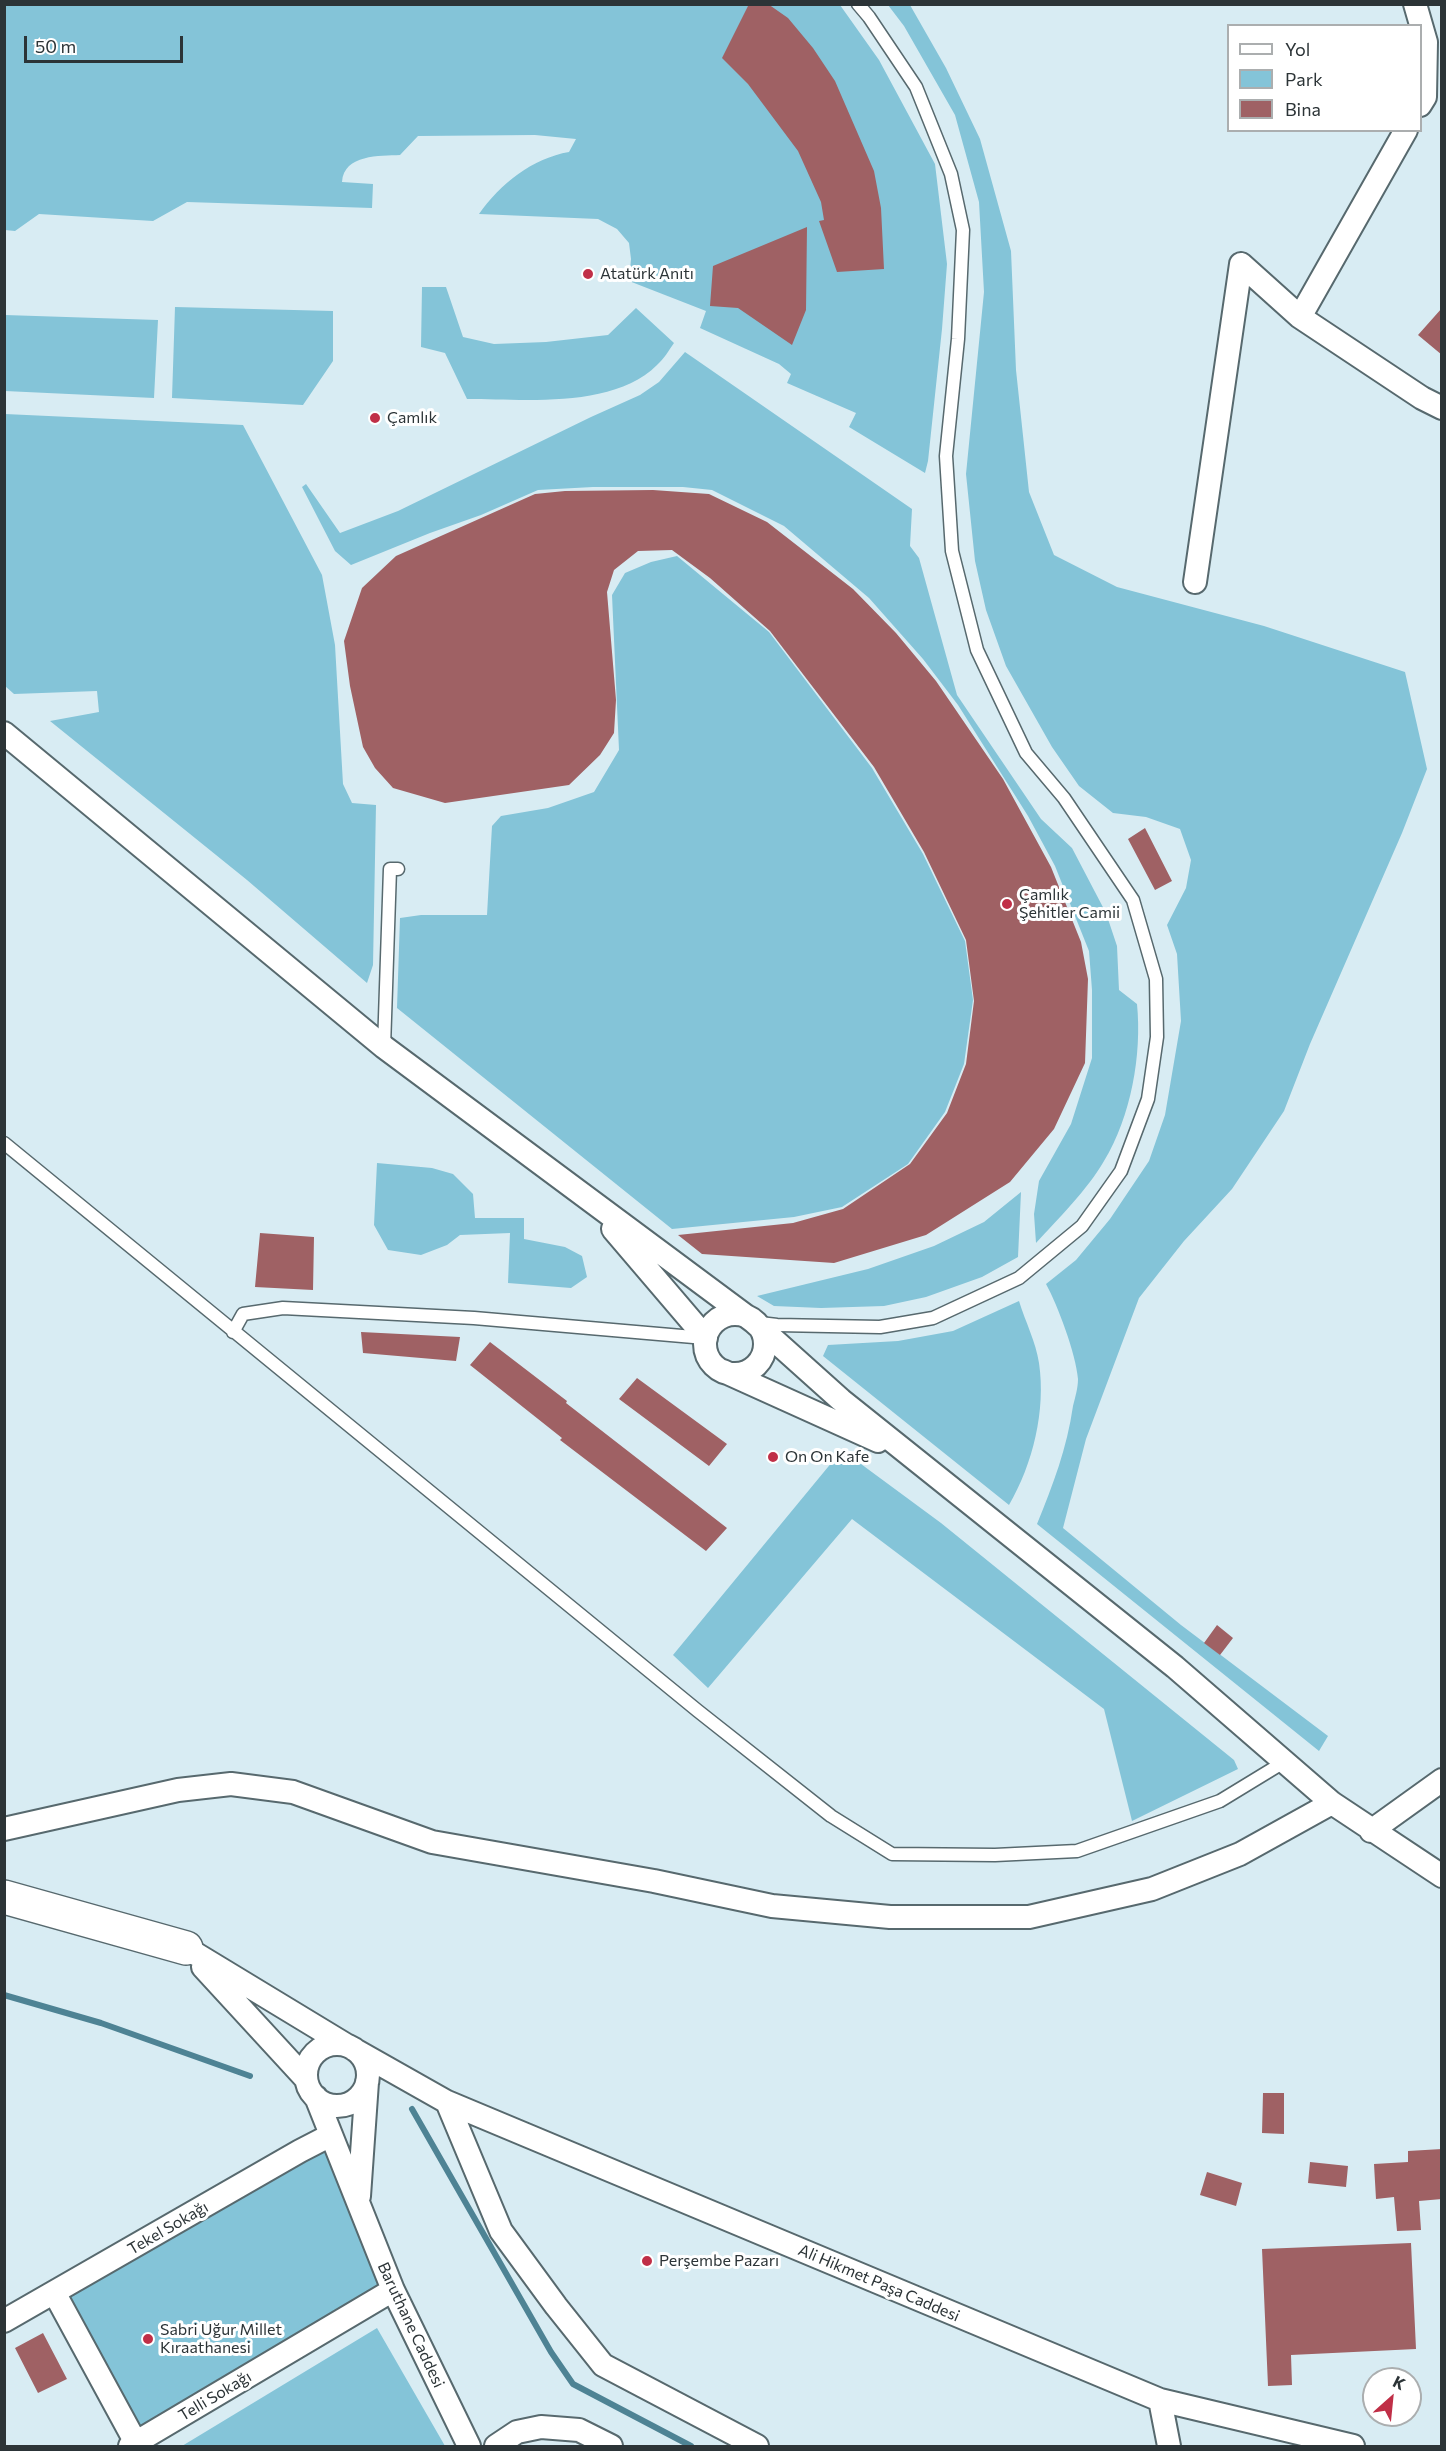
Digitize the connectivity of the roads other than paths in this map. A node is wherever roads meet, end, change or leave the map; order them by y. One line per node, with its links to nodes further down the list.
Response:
1 (858, 4): 15 (lane)
2 (1414, 4): 3 (street)
3 (1420, 24)
4 (1422, 29): 5 (street)
5 (1422, 102)
6 (1405, 132): 7 (street)
7 (1300, 316): 8 (street); 9 (street)
8 (1442, 408)
9 (1195, 582)
10 (4, 733): 12 (street)
11 (398, 869): 12 (lane)
12 (384, 1047): 14 (street)
13 (4, 1143): 16 (lane)
14 (590, 1201): 15 (street); 17 (street)
15 (754, 1322): 17 (street); 18 (street); 19 (street)
16 (233, 1332): 17 (lane); 20 (lane)
17 (706, 1338): 18 (street)
18 (723, 1371): 19 (street)
19 (910, 1455): 20 (street)
20 (1284, 1762): 22 (street)
21 (1442, 1780): 24 (street)
22 (1332, 1803): 23 (street); 24 (street)
23 (4, 1829)
24 (1371, 1831): 25 (street)
25 (1442, 1876)
26 (4, 1898): 27 (main road)
27 (186, 1948): 28 (street, Ali Hikmet Paşa Caddesi); 30 (street)
28 (350, 2047): 29 (street); 30 (street); 31 (street, Ali Hikmet Paşa Caddesi)
29 (368, 2076): 30 (street); 33 (street)
30 (311, 2088): 32 (street, Baruthane Caddesi)
31 (447, 2102): 37 (street, Ali Hikmet Paşa Caddesi); 38 (street)
32 (331, 2135): 33 (street, Baruthane Caddesi); 35 (street, Tekel Sokağı)
33 (359, 2200): 34 (street, Baruthane Caddesi)
34 (393, 2290): 39 (street, Telli Sokağı); 40 (street, Baruthane Caddesi)
35 (55, 2294): 36 (street, Tekel Sokağı); 39 (street)
36 (4, 2321)
37 (1161, 2400): 44 (street); 45 (street, Ali Hikmet Paşa Caddesi)
38 (728, 2440): 43 (street)
39 (140, 2443)
40 (469, 2446)
41 (496, 2446): 42 (street)
42 (611, 2446)
43 (758, 2446)
44 (1169, 2446)
45 (1353, 2446)

